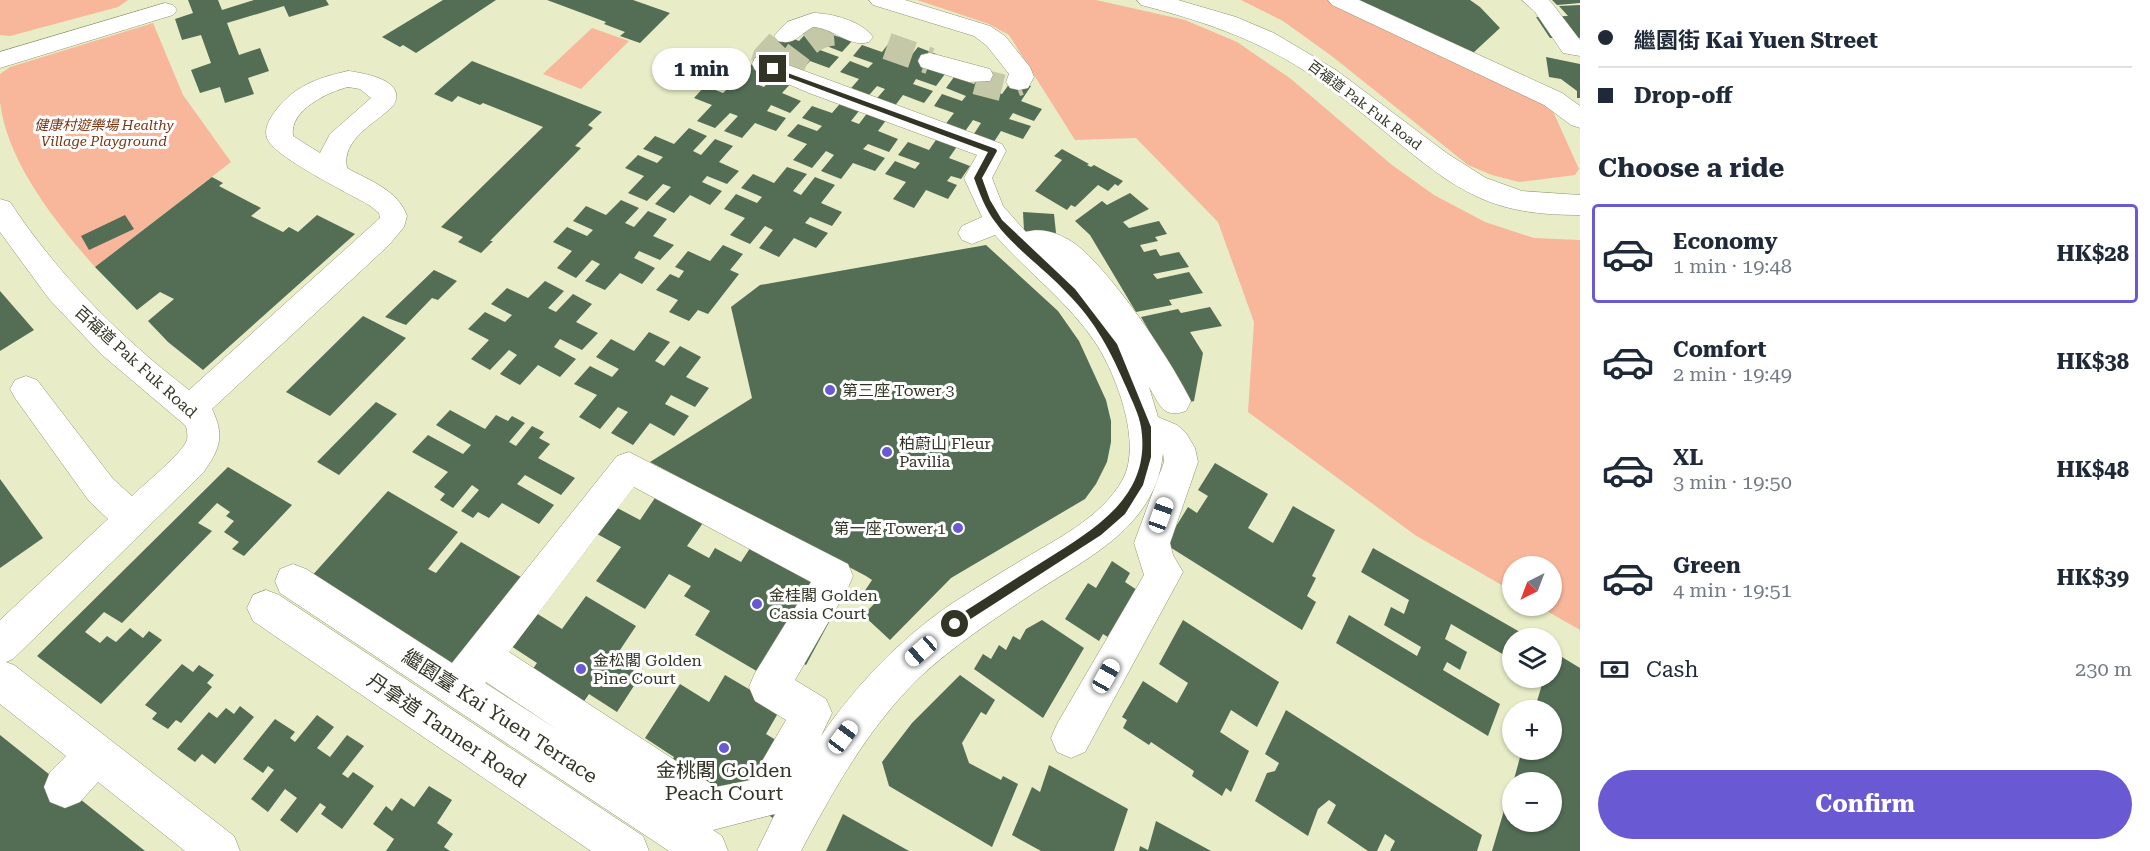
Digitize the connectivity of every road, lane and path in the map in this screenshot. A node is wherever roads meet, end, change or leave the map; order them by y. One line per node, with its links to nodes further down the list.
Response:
1 (881, 0): 12 (street)
2 (1149, 0): 16 (street, 百福道 Pak Fuk Road)
3 (1340, 0): 14 (street)
4 (1534, 0): 10 (street)
5 (165, 10): 11 (street)
6 (836, 32): 8 (street)
7 (786, 36): 8 (street)
8 (861, 37): 9 (street)
9 (886, 46)
10 (1576, 48)
11 (0, 60)
12 (930, 61)
13 (764, 64): 19 (street)
14 (1580, 119)
15 (334, 172): 22 (street)
16 (1578, 205)
17 (0, 209): 22 (street, 百福道 Pak Fuk Road)
18 (972, 233): 19 (street)
19 (1011, 233): 21 (street); 23 (street)
20 (26, 389): 24 (street)
21 (1175, 402)
22 (190, 409): 24 (street, 百福道 Pak Fuk Road)
23 (1146, 427): 31 (street); 37 (street)
24 (132, 519): 27 (street, 百福道 Pak Fuk Road)
25 (293, 581): 30 (street, 繼園臺 Kai Yuen Terrace)
26 (266, 608): 35 (street, 丹拿道 Tanner Road)
27 (0, 646)
28 (482, 657): 28 (street); 30 (street)
29 (0, 679): 32 (street)
30 (457, 688): 36 (street, 繼園臺 Kai Yuen Terrace)
31 (1071, 738)
32 (96, 754): 33 (street); 34 (street)
33 (65, 787)
34 (219, 851)
35 (628, 851)
36 (707, 851)
37 (778, 851)

